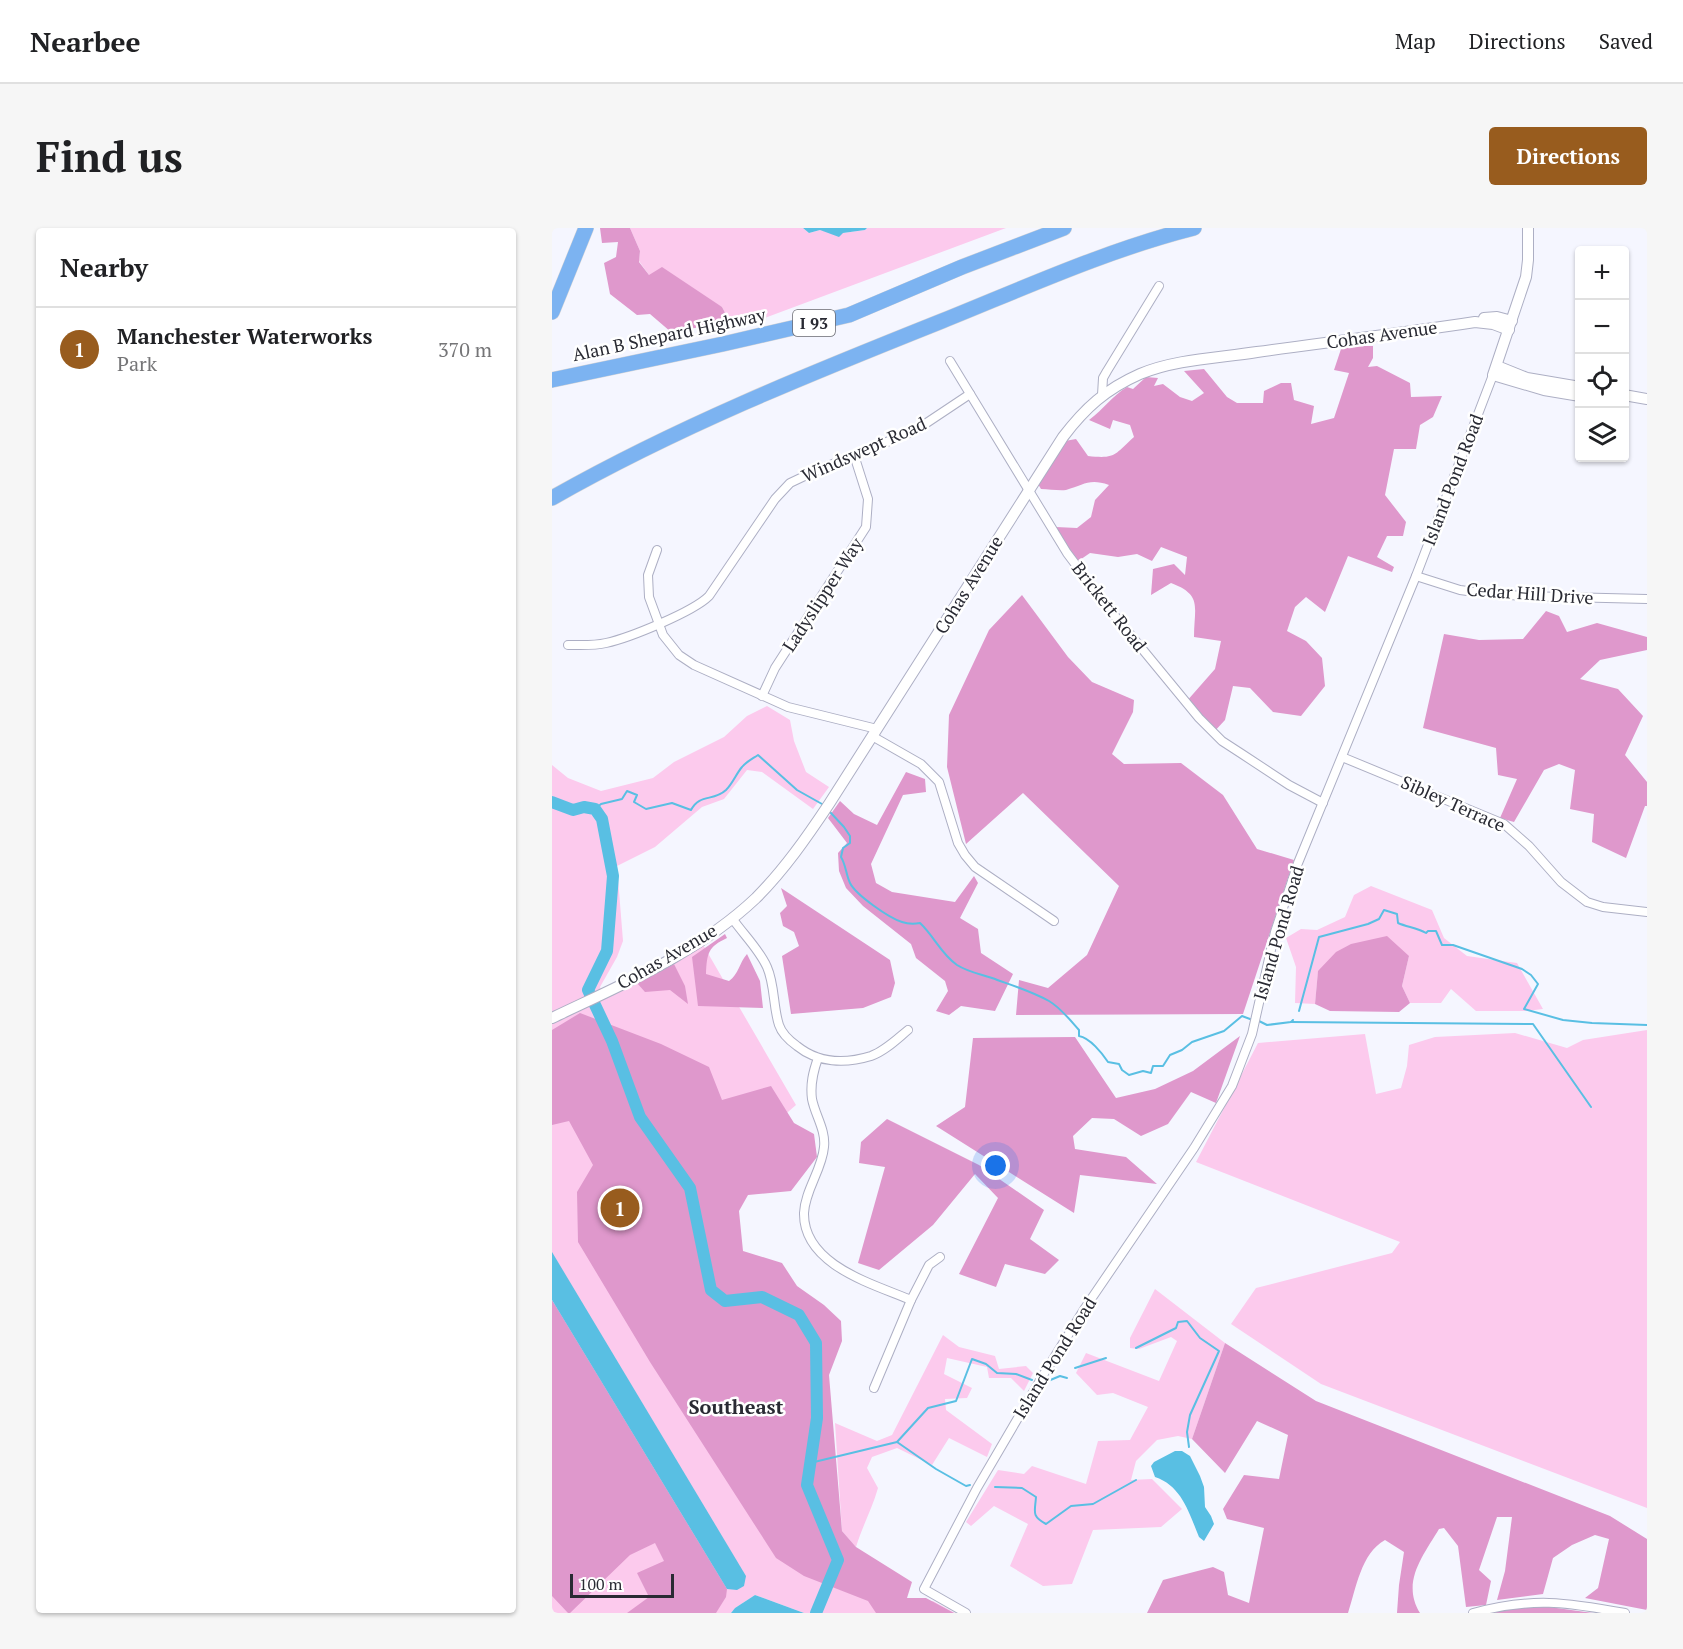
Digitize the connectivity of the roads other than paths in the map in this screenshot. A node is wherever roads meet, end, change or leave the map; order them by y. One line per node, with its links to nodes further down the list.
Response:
1 (586, 228): 6 (highway)
2 (1064, 228): 10 (highway, Alan B Shepard Highway / I 93)
3 (1194, 228): 20 (highway, I 93)
4 (1528, 228): 7 (street, Island Pond Road)
5 (1159, 286): 13 (street)
6 (552, 312)
7 (1511, 326): 9 (street, Island Pond Road); 13 (street, Cohas Avenue)
8 (950, 360): 12 (street, Brickett Road)
9 (1495, 371): 11 (street); 14 (street); 22 (street, Island Pond Road)
10 (552, 380)
11 (1575, 386)
12 (970, 394): 18 (street, Windswept Road); 19 (street, Brickett Road)
13 (1102, 395): 19 (street, Cohas Avenue)
14 (1575, 395)
15 (1629, 396): 17 (street)
16 (1629, 401): 17 (street)
17 (1647, 401)
18 (854, 455): 24 (street, Windswept Road); 26 (street, Ladyslipper Way)
19 (1029, 491): 27 (street, Cohas Avenue); 29 (street, Brickett Road)
20 (552, 498)
21 (657, 550): 24 (street)
22 (1416, 576): 23 (street, Cedar Hill Drive); 28 (street, Island Pond Road)
23 (1647, 600)
24 (658, 623): 25 (street, Windswept Road); 26 (street)
25 (568, 645)
26 (762, 696): 27 (street)
27 (875, 733): 31 (street, Cohas Avenue); 32 (street)
28 (1342, 757): 29 (street, Island Pond Road); 30 (street, Sibley Terrace)
29 (1323, 803): 39 (street, Island Pond Road)
30 (1647, 912)
31 (732, 918): 33 (street, Cohas Avenue); 35 (street)
32 (1054, 921)
33 (552, 1018)
34 (908, 1030): 35 (street)
35 (818, 1059): 37 (street)
36 (940, 1257): 37 (street)
37 (911, 1300): 38 (street)
38 (874, 1388)
39 (966, 1613)
40 (1473, 1613): 41 (street)
41 (1625, 1613)

